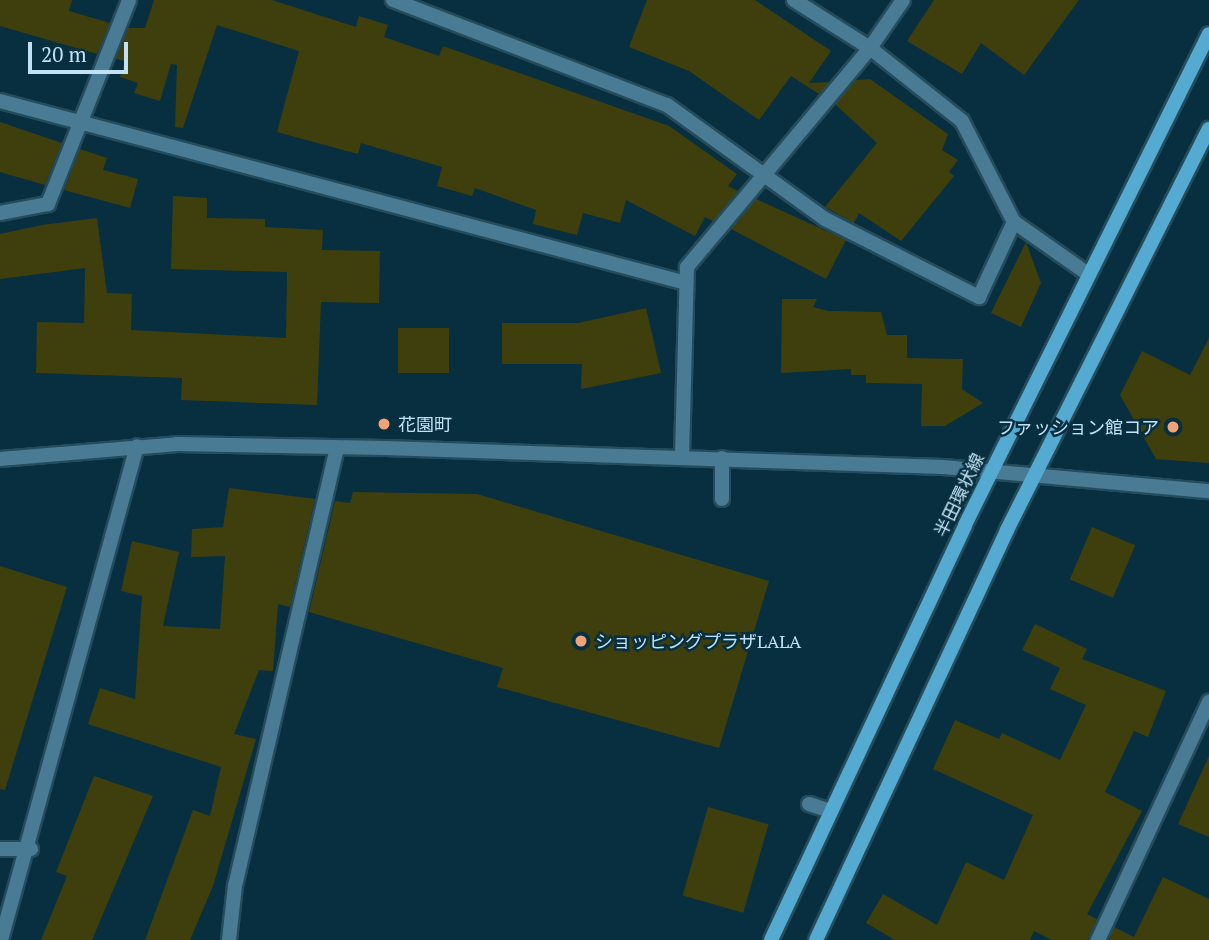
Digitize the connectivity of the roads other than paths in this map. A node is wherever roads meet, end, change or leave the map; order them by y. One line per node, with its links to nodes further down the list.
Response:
1 (129, 0): 8 (street)
2 (393, 0): 10 (street)
3 (794, 0): 6 (street)
4 (903, 0): 6 (street)
5 (1209, 34): 13 (main road, 半田環状線)
6 (870, 48): 10 (street); 12 (street)
7 (0, 101): 8 (street)
8 (80, 122): 11 (street); 14 (street)
9 (1209, 129): 21 (main road)
10 (767, 174): 12 (street); 14 (street)
11 (0, 213)
12 (1014, 222): 13 (street)
13 (1088, 274): 20 (main road, 半田環状線)
14 (687, 283): 17 (street)
15 (137, 446): 16 (street); 19 (street); 28 (street)
16 (337, 447): 17 (street); 30 (street)
17 (682, 456): 18 (street)
18 (722, 458): 20 (street); 23 (street)
19 (0, 459)
20 (993, 471): 21 (street); 26 (main road, 半田環状線)
21 (1035, 475): 22 (street); 32 (main road)
22 (1209, 491)
23 (722, 499)
24 (1209, 702): 33 (street)
25 (810, 804): 26 (street)
26 (831, 811): 31 (main road, 半田環状線)
27 (0, 849): 28 (street)
28 (31, 849): 29 (street)
29 (1, 940)
30 (229, 940)
31 (771, 940)
32 (816, 940)
33 (1098, 940)

